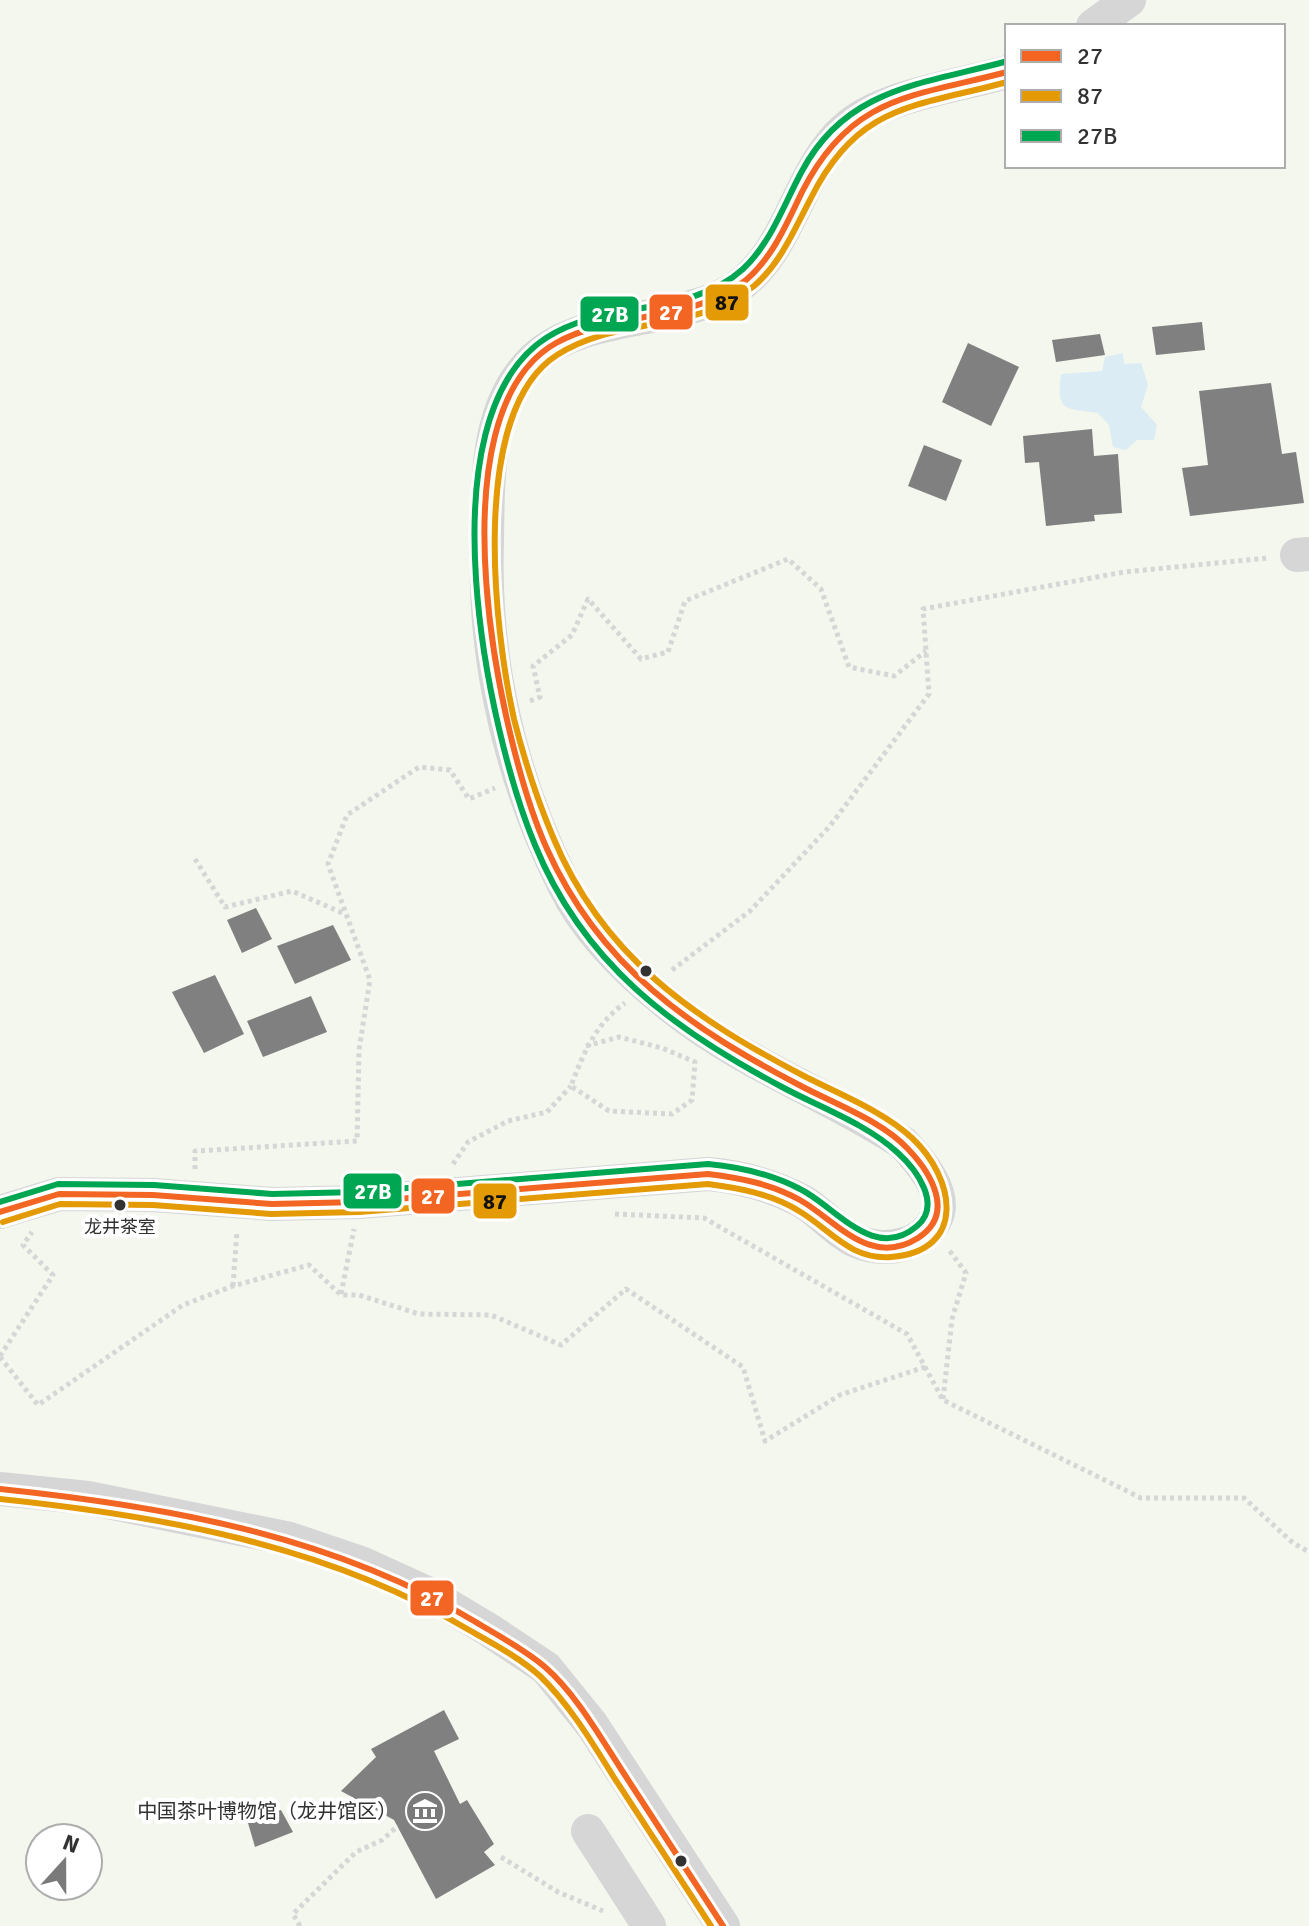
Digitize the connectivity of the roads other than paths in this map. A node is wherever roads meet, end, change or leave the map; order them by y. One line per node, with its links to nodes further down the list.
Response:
1 (1129, 0): 2 (street)
2 (1096, 24)
3 (1005, 73): 4 (street)
4 (0, 1212)
5 (0, 1489): 8 (street)
6 (588, 1831): 7 (street)
7 (643, 1916)
8 (723, 1926)

